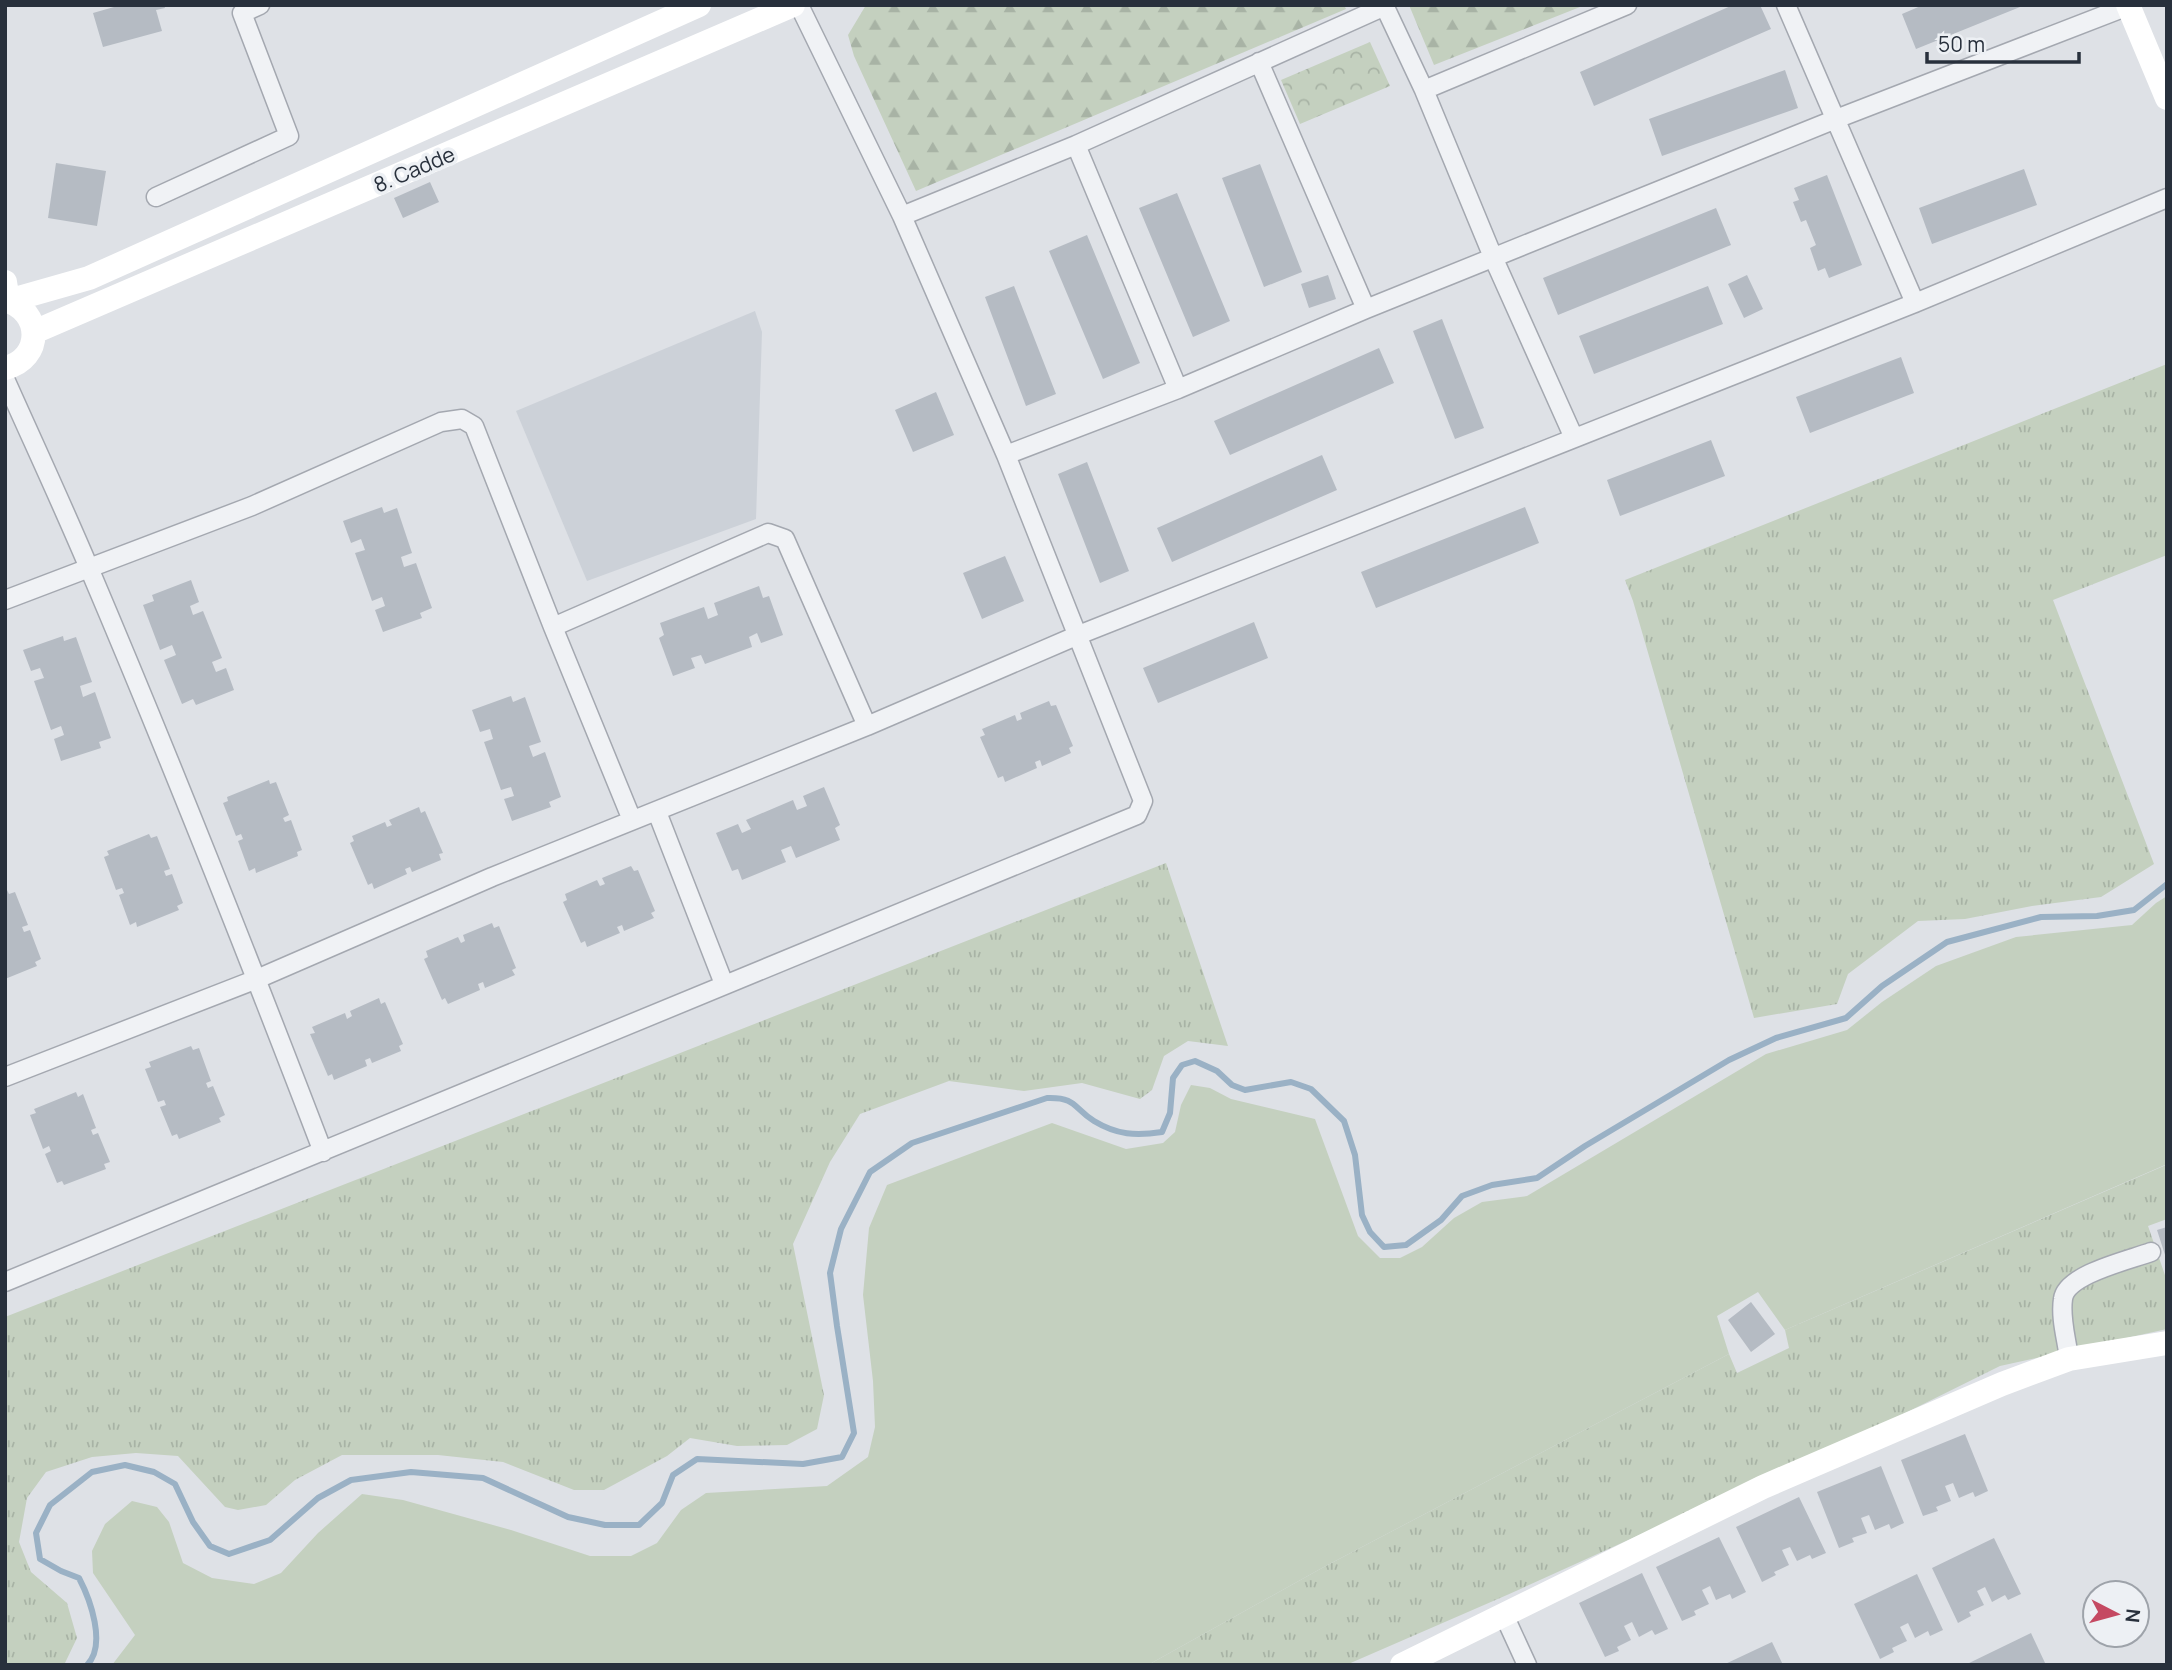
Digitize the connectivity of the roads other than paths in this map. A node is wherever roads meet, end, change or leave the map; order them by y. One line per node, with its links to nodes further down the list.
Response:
1 (260, 5): 14 (street)
2 (699, 5): 18 (street, 8. Cadde)
3 (793, 5): 21 (street, 8. Cadde)
4 (799, 5): 16 (street)
5 (1627, 5): 10 (street)
6 (1786, 5): 12 (street)
7 (1384, 6): 9 (street); 10 (street)
8 (2128, 6): 11 (street); 12 (street)
9 (1259, 62): 13 (street); 20 (street)
10 (1424, 90): 17 (street)
11 (2167, 98)
12 (1836, 118): 17 (street); 19 (street)
13 (1076, 145): 16 (street); 24 (street)
14 (156, 197)
15 (2167, 198): 19 (street)
16 (902, 216): 26 (street)
17 (1493, 257): 20 (street); 25 (street)
18 (6, 294): 21 (street)
19 (1915, 303): 25 (street)
20 (1366, 309): 24 (street)
21 (34, 332): 22 (street)
22 (5, 368)
23 (5, 379): 27 (street)
24 (1178, 389): 26 (street)
25 (1574, 438): 30 (street)
26 (1006, 455): 30 (street)
27 (89, 567): 28 (street); 29 (street); 34 (street)
28 (5, 600)
29 (553, 627): 31 (street); 33 (street)
30 (1076, 636): 31 (street); 35 (street)
31 (867, 726): 32 (street)
32 (657, 812): 33 (street); 35 (street)
33 (632, 820): 34 (street)
34 (257, 979): 36 (street); 37 (street)
35 (724, 984): 37 (street)
36 (5, 1077)
37 (323, 1152): 39 (street)
38 (2151, 1252): 41 (street)
39 (5, 1282)
40 (2167, 1343): 41 (street)
41 (2069, 1359): 42 (street)
42 (1504, 1615): 43 (street); 44 (street)
43 (1402, 1665)
44 (1527, 1665)

